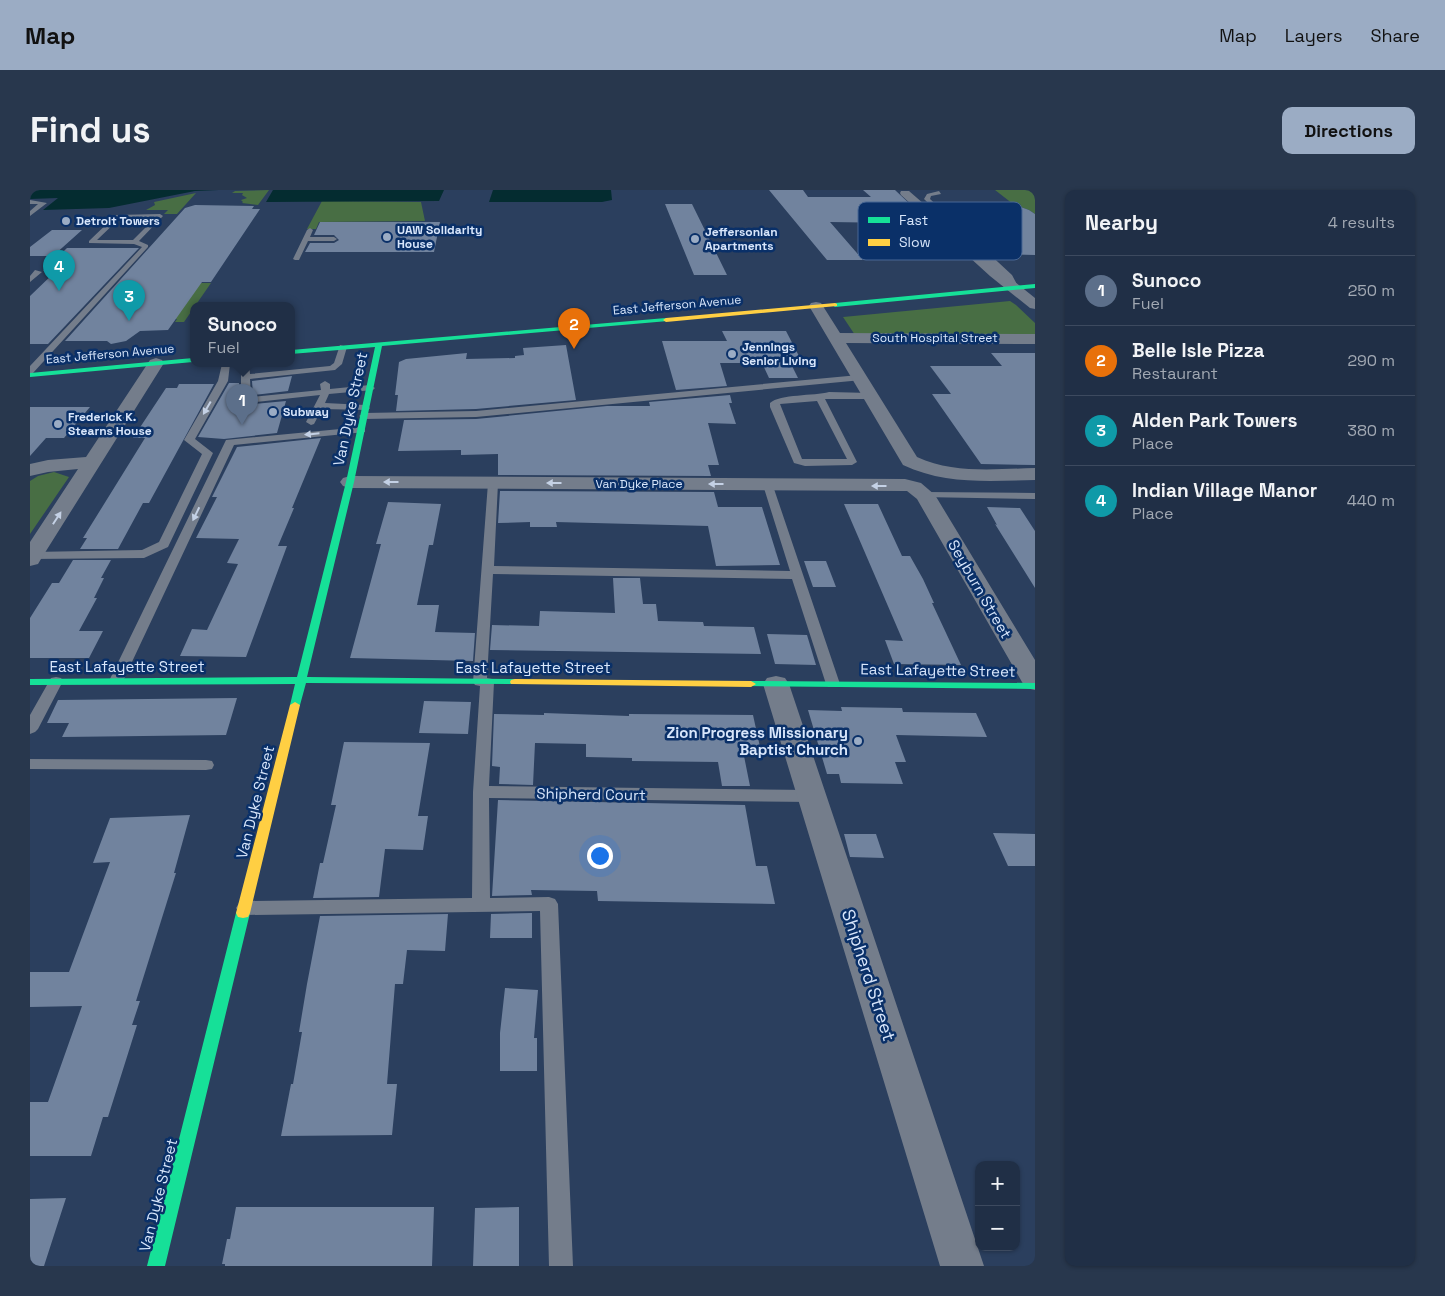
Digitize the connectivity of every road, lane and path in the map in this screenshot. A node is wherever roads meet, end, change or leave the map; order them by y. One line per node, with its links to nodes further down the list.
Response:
1 (905, 193): 4 (street)
2 (939, 193): 5 (lane)
3 (30, 202): 6 (lane)
4 (915, 202)
5 (930, 202)
6 (32, 211)
7 (310, 230): 8 (lane)
8 (306, 239): 9 (lane); 11 (lane)
9 (334, 239)
10 (135, 242): 10 (lane); 24 (lane)
11 (297, 259)
12 (980, 260): 17 (street)
13 (991, 260): 17 (lane)
14 (38, 272): 15 (lane)
15 (30, 280)
16 (1035, 286): 17 (main road, East Jefferson Avenue)
17 (1015, 288): 18 (street); 19 (main road, East Jefferson Avenue)
18 (1035, 305)
19 (816, 306): 20 (street); 22 (main road, East Jefferson Avenue)
20 (836, 338): 21 (street, South Hospital Street); 35 (street)
21 (1035, 339)
22 (379, 344): 23 (main road, East Jefferson Avenue); 36 (main road, Van Dyke Street)
23 (343, 347): 25 (main road, East Jefferson Avenue); 31 (lane)
24 (47, 352): 26 (lane); 32 (lane)
25 (295, 352)
26 (30, 353)
27 (190, 360): 28 (main road, East Jefferson Avenue)
28 (156, 363): 33 (main road, East Jefferson Avenue); 44 (street)
29 (225, 367): 52 (lane, one-way to 52)
30 (245, 367): 34 (lane)
31 (322, 370): 34 (lane); 37 (lane)
32 (30, 371)
33 (30, 376)
34 (246, 377): 37 (lane)
35 (859, 378): 38 (street); 41 (lane)
36 (370, 388): 37 (lane); 41 (main road, Van Dyke Street)
37 (326, 392): 40 (lane)
38 (870, 396): 39 (lane); 46 (street)
39 (824, 397): 39 (lane)
40 (319, 406): 41 (lane); 42 (lane)
41 (364, 412): 43 (main road, Van Dyke Street)
42 (311, 422)
43 (361, 430): 47 (main road, Van Dyke Street); 57 (lane, one-way to 57)
44 (93, 462): 45 (street); 52 (street, one-way to 44)
45 (36, 467)
46 (1035, 474)
47 (350, 482): 48 (street, Van Dyke Place, one-way to 47); 55 (main road, Van Dyke Street)
48 (493, 483): 49 (street, Van Dyke Place, one-way to 48); 53 (lane)
49 (768, 485): 50 (street, Van Dyke Place, one-way to 49); 54 (lane)
50 (925, 495): 51 (lane); 60 (street, Seyburn Street)
51 (1035, 496)
52 (31, 558)
53 (488, 570): 54 (lane); 59 (lane)
54 (797, 575): 62 (lane)
55 (301, 680): 57 (main road, East Lafayette Street); 59 (main road, East Lafayette Street); 70 (main road, Van Dyke Street)
56 (56, 681): 57 (main road, East Lafayette Street); 58 (main road, East Lafayette Street); 64 (lane)
57 (116, 681)
58 (30, 682)
59 (483, 682): 61 (main road, East Lafayette Street); 67 (lane)
60 (1035, 682)
61 (776, 684): 62 (main road, East Lafayette Street); 68 (street, Shipherd Street)
62 (833, 684): 63 (main road, East Lafayette Street)
63 (1035, 686)
64 (30, 729)
65 (30, 764): 66 (lane)
66 (206, 765)
67 (481, 792): 68 (lane, Shipherd Court); 69 (lane)
68 (812, 796): 73 (street, Shipherd Street)
69 (481, 905): 70 (lane); 72 (lane)
70 (244, 908): 71 (main road, Van Dyke Street)
71 (156, 1266)
72 (561, 1266)
73 (962, 1266)

